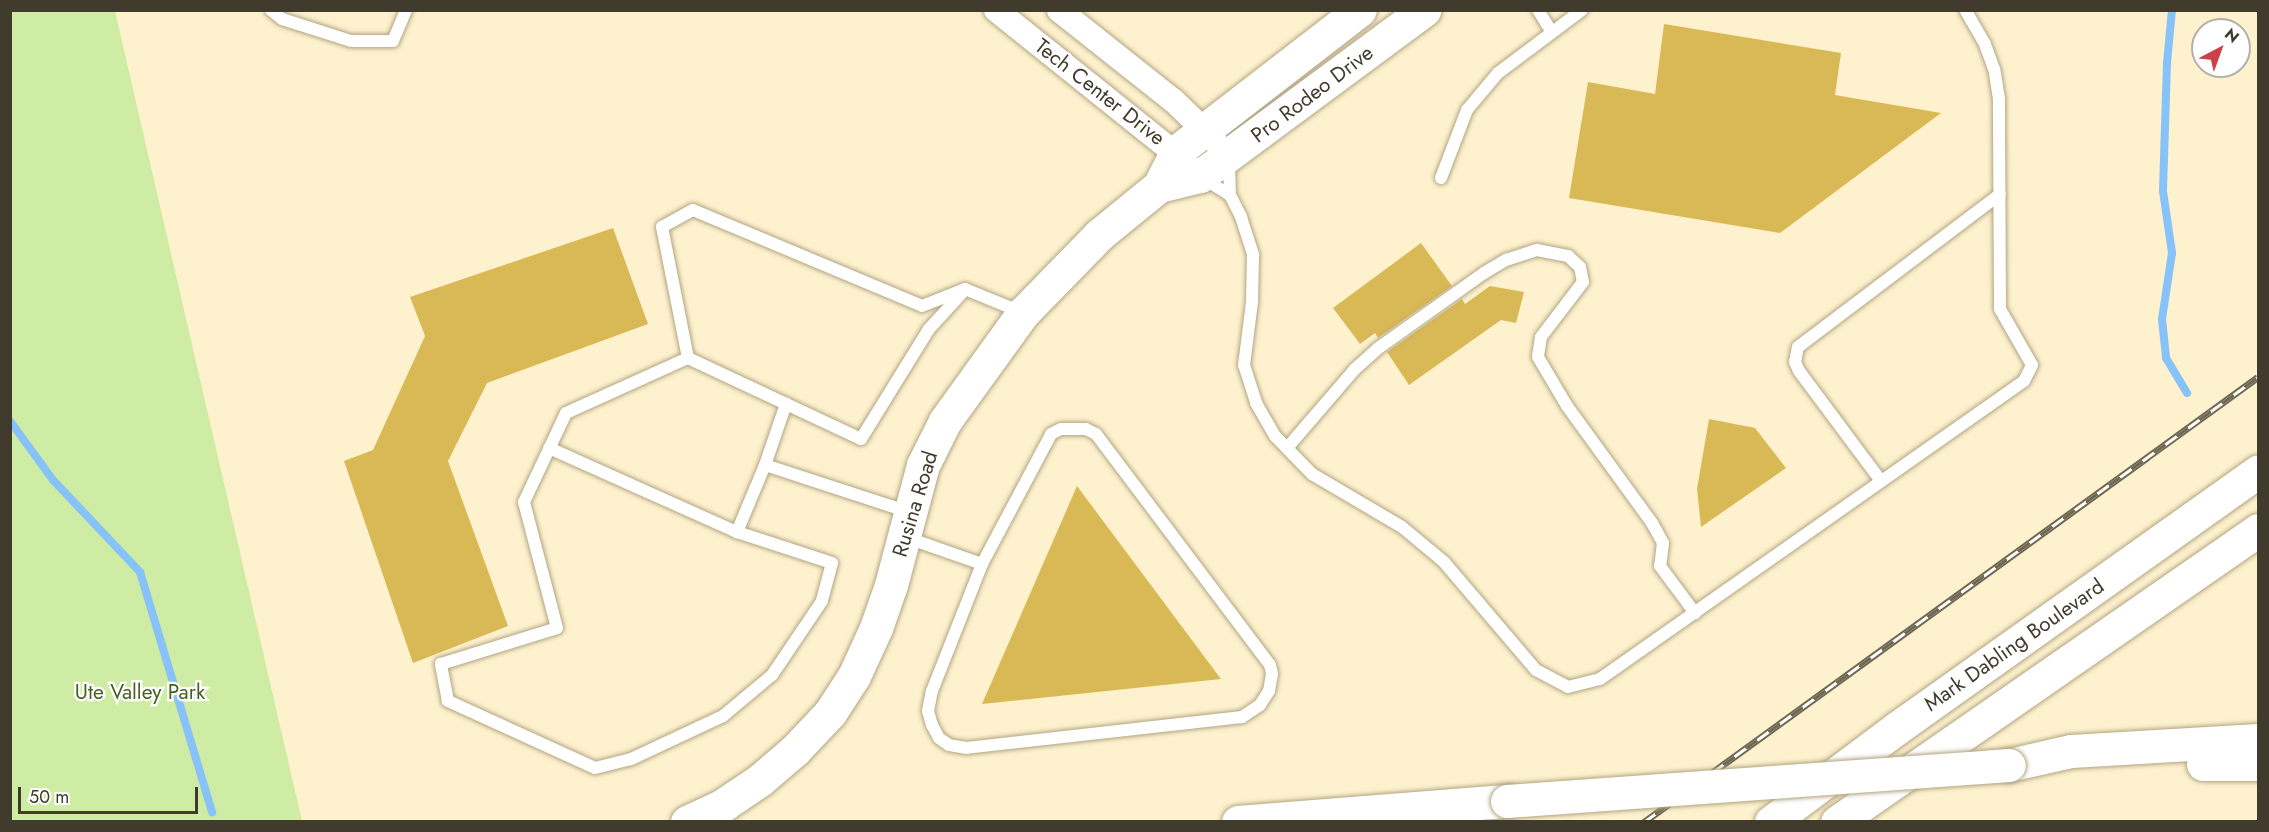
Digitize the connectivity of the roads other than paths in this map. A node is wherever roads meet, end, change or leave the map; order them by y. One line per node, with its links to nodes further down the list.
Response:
1 (271, 10): 2 (lane)
2 (406, 10)
3 (996, 10): 12 (street, Tech Center Drive)
4 (1059, 10): 11 (street, Tech Center Drive)
5 (1360, 10): 11 (main road, Pro Rodeo Drive)
6 (1424, 10): 13 (main road, Pro Rodeo Drive)
7 (1538, 10): 10 (lane)
8 (1582, 10): 10 (lane)
9 (1965, 10): 17 (lane)
10 (1552, 32): 15 (lane)
11 (1204, 130): 12 (main road, Pro Rodeo Drive); 13 (street, Tech Center Drive)
12 (1176, 152): 14 (street, Tech Center Drive); 16 (main road, Rusina Road)
13 (1229, 156): 14 (main road, Pro Rodeo Drive); 18 (lane)
14 (1200, 176): 16 (main road, Rusina Road); 18 (lane)
15 (1441, 178)
16 (1159, 186): 20 (main road, Rusina Road)
17 (2000, 194): 27 (lane); 27 (lane)
18 (1230, 195): 24 (lane)
19 (965, 289): 20 (lane); 21 (lane); 22 (lane)
20 (1023, 313): 28 (main road, Rusina Road)
21 (688, 358): 22 (lane); 23 (lane)
22 (786, 404): 25 (lane)
23 (549, 448): 30 (lane); 30 (lane)
24 (1287, 448): 32 (lane); 32 (lane)
25 (765, 465): 28 (lane); 30 (lane)
26 (2259, 471): 38 (main road, Mark Dabling Boulevard)
27 (1881, 481): 32 (lane)
28 (907, 525): 31 (lane); 36 (main road, Rusina Road)
29 (2259, 530): 39 (main road)
30 (736, 532)
31 (982, 564): 31 (lane)
32 (1695, 613)
33 (2259, 740): 34 (main road)
34 (2071, 758): 35 (main road); 37 (main road, bridge)
35 (2259, 764)
36 (687, 822)
37 (1238, 822)
38 (1771, 822)
39 (1837, 822)

